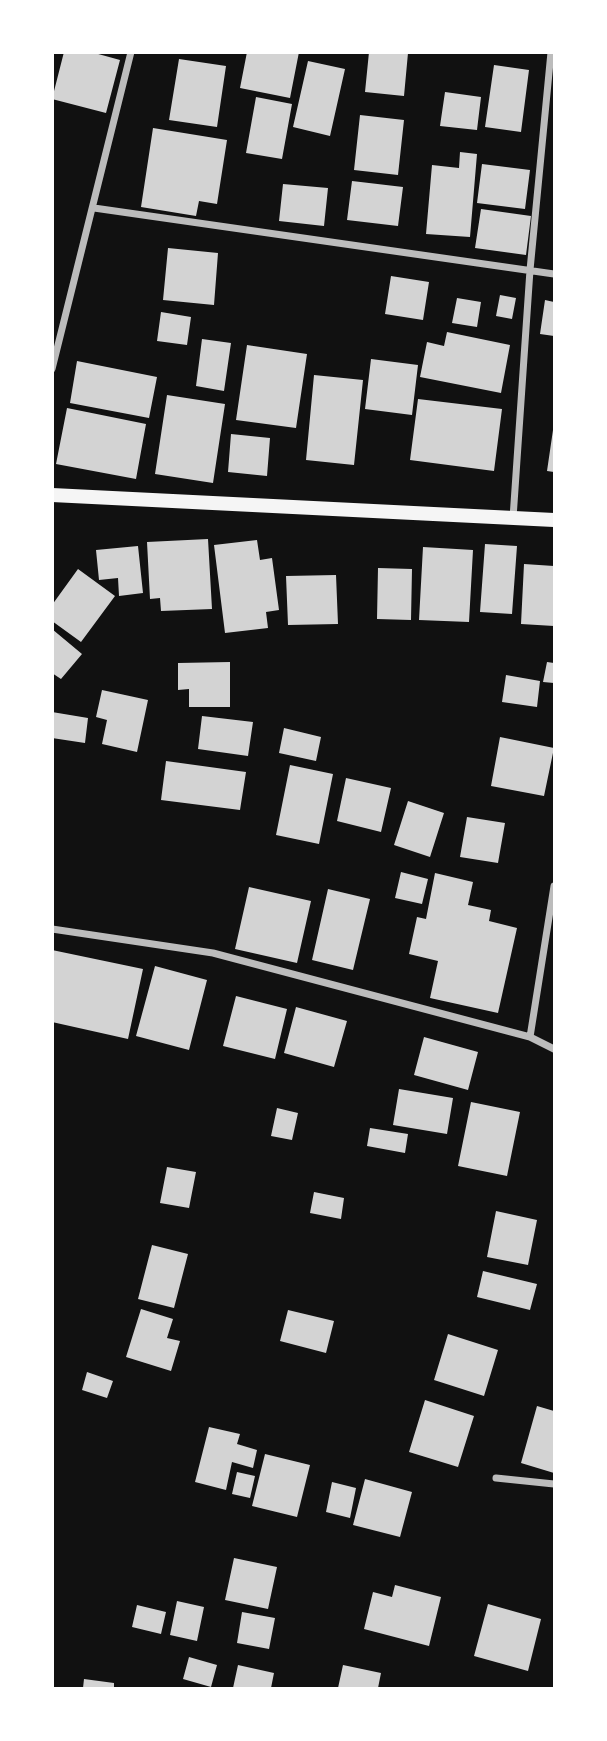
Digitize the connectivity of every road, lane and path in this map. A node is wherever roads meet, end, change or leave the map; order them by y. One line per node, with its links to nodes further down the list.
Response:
1 (131, 52): 3 (street)
2 (551, 52): 4 (street)
3 (94, 208): 4 (street); 6 (street)
4 (530, 270): 5 (street); 8 (street)
5 (555, 274)
6 (52, 369)
7 (52, 495): 8 (main road)
8 (513, 518): 9 (main road)
9 (555, 520)
10 (555, 886): 12 (street)
11 (52, 929): 12 (street)
12 (530, 1037): 13 (street)
13 (555, 1049)
14 (496, 1478): 15 (street)
15 (555, 1484)

